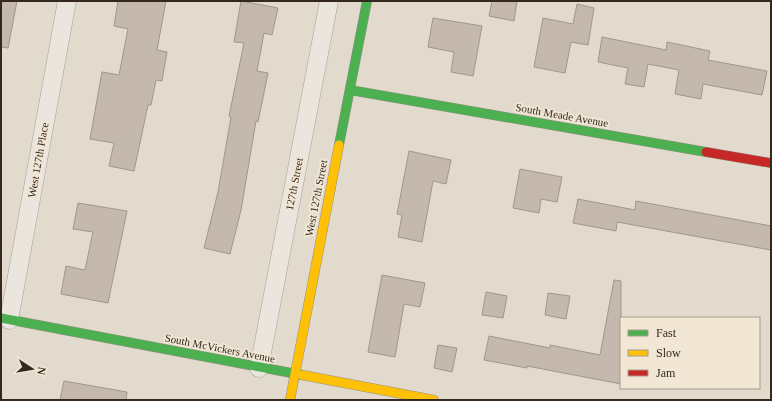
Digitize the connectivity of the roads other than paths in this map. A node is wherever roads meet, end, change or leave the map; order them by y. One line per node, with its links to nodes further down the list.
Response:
1 (67, 1): 6 (street, West 127th Place)
2 (329, 1): 7 (street, 127th Street)
3 (367, 1): 4 (street, West 127th Street)
4 (350, 90): 5 (street, South Meade Avenue); 8 (street, West 127th Street)
5 (771, 163)
6 (5, 319): 7 (street, South McVickers Avenue)
7 (259, 368): 8 (street, South McVickers Avenue)
8 (294, 374): 9 (street, West 127th Street); 10 (street, South McVickers Avenue)
9 (290, 400)
10 (434, 400)

